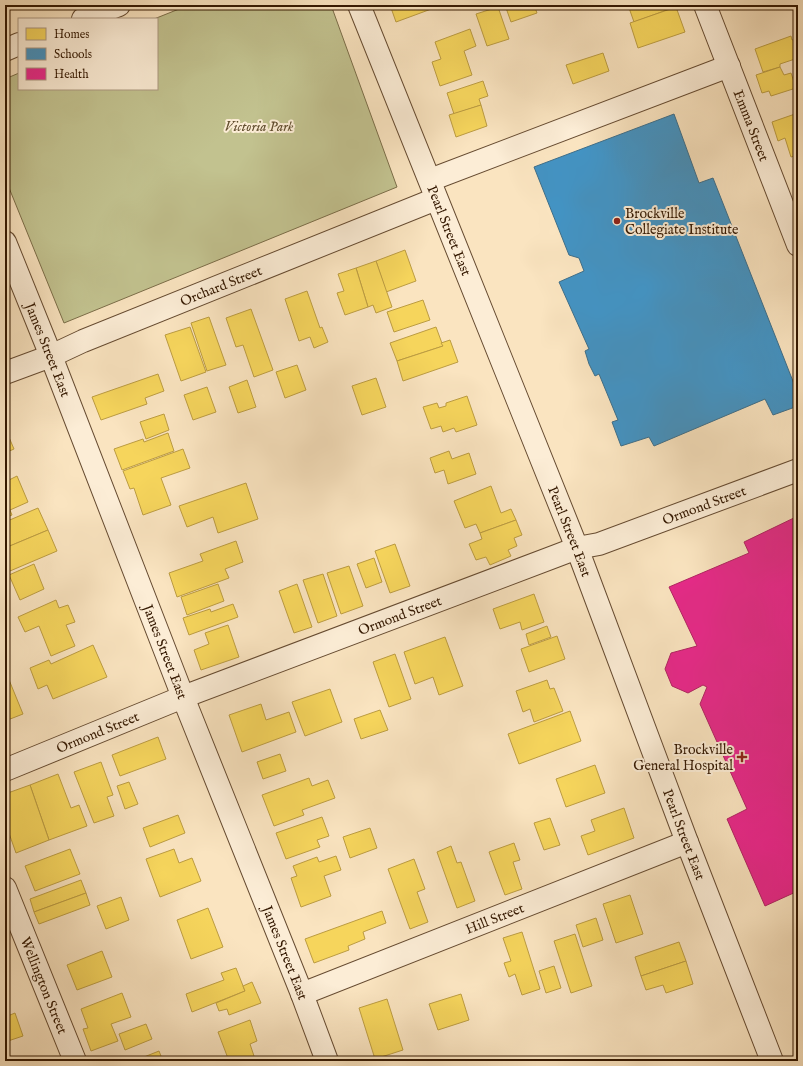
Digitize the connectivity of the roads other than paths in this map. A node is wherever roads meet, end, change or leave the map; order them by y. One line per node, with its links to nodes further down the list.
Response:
1 (119, 5): 4 (street)
2 (360, 5): 8 (street, Pearl Street East)
3 (705, 5): 7 (street, Emma Street)
4 (86, 18)
5 (18, 44): 6 (street)
6 (5, 50)
7 (729, 66): 8 (street, Orchard Street); 10 (street, Emma Street)
8 (433, 189): 11 (street, Orchard Street); 14 (street, Pearl Street East)
9 (5, 242): 11 (street, James Street East)
10 (798, 245)
11 (51, 356): 12 (street, Orchard Street); 15 (street, James Street East)
12 (5, 373)
13 (798, 470): 14 (street, Ormond Street)
14 (577, 548): 15 (street, Ormond Street); 17 (street, Pearl Street East)
15 (183, 697): 16 (street, Ormond Street); 19 (street, James Street East)
16 (5, 770)
17 (687, 842): 19 (street, Hill Street); 22 (street, Pearl Street East)
18 (5, 888): 20 (street, Wellington Street)
19 (302, 994): 21 (street, James Street East)
20 (72, 1060)
21 (328, 1061)
22 (772, 1061)

